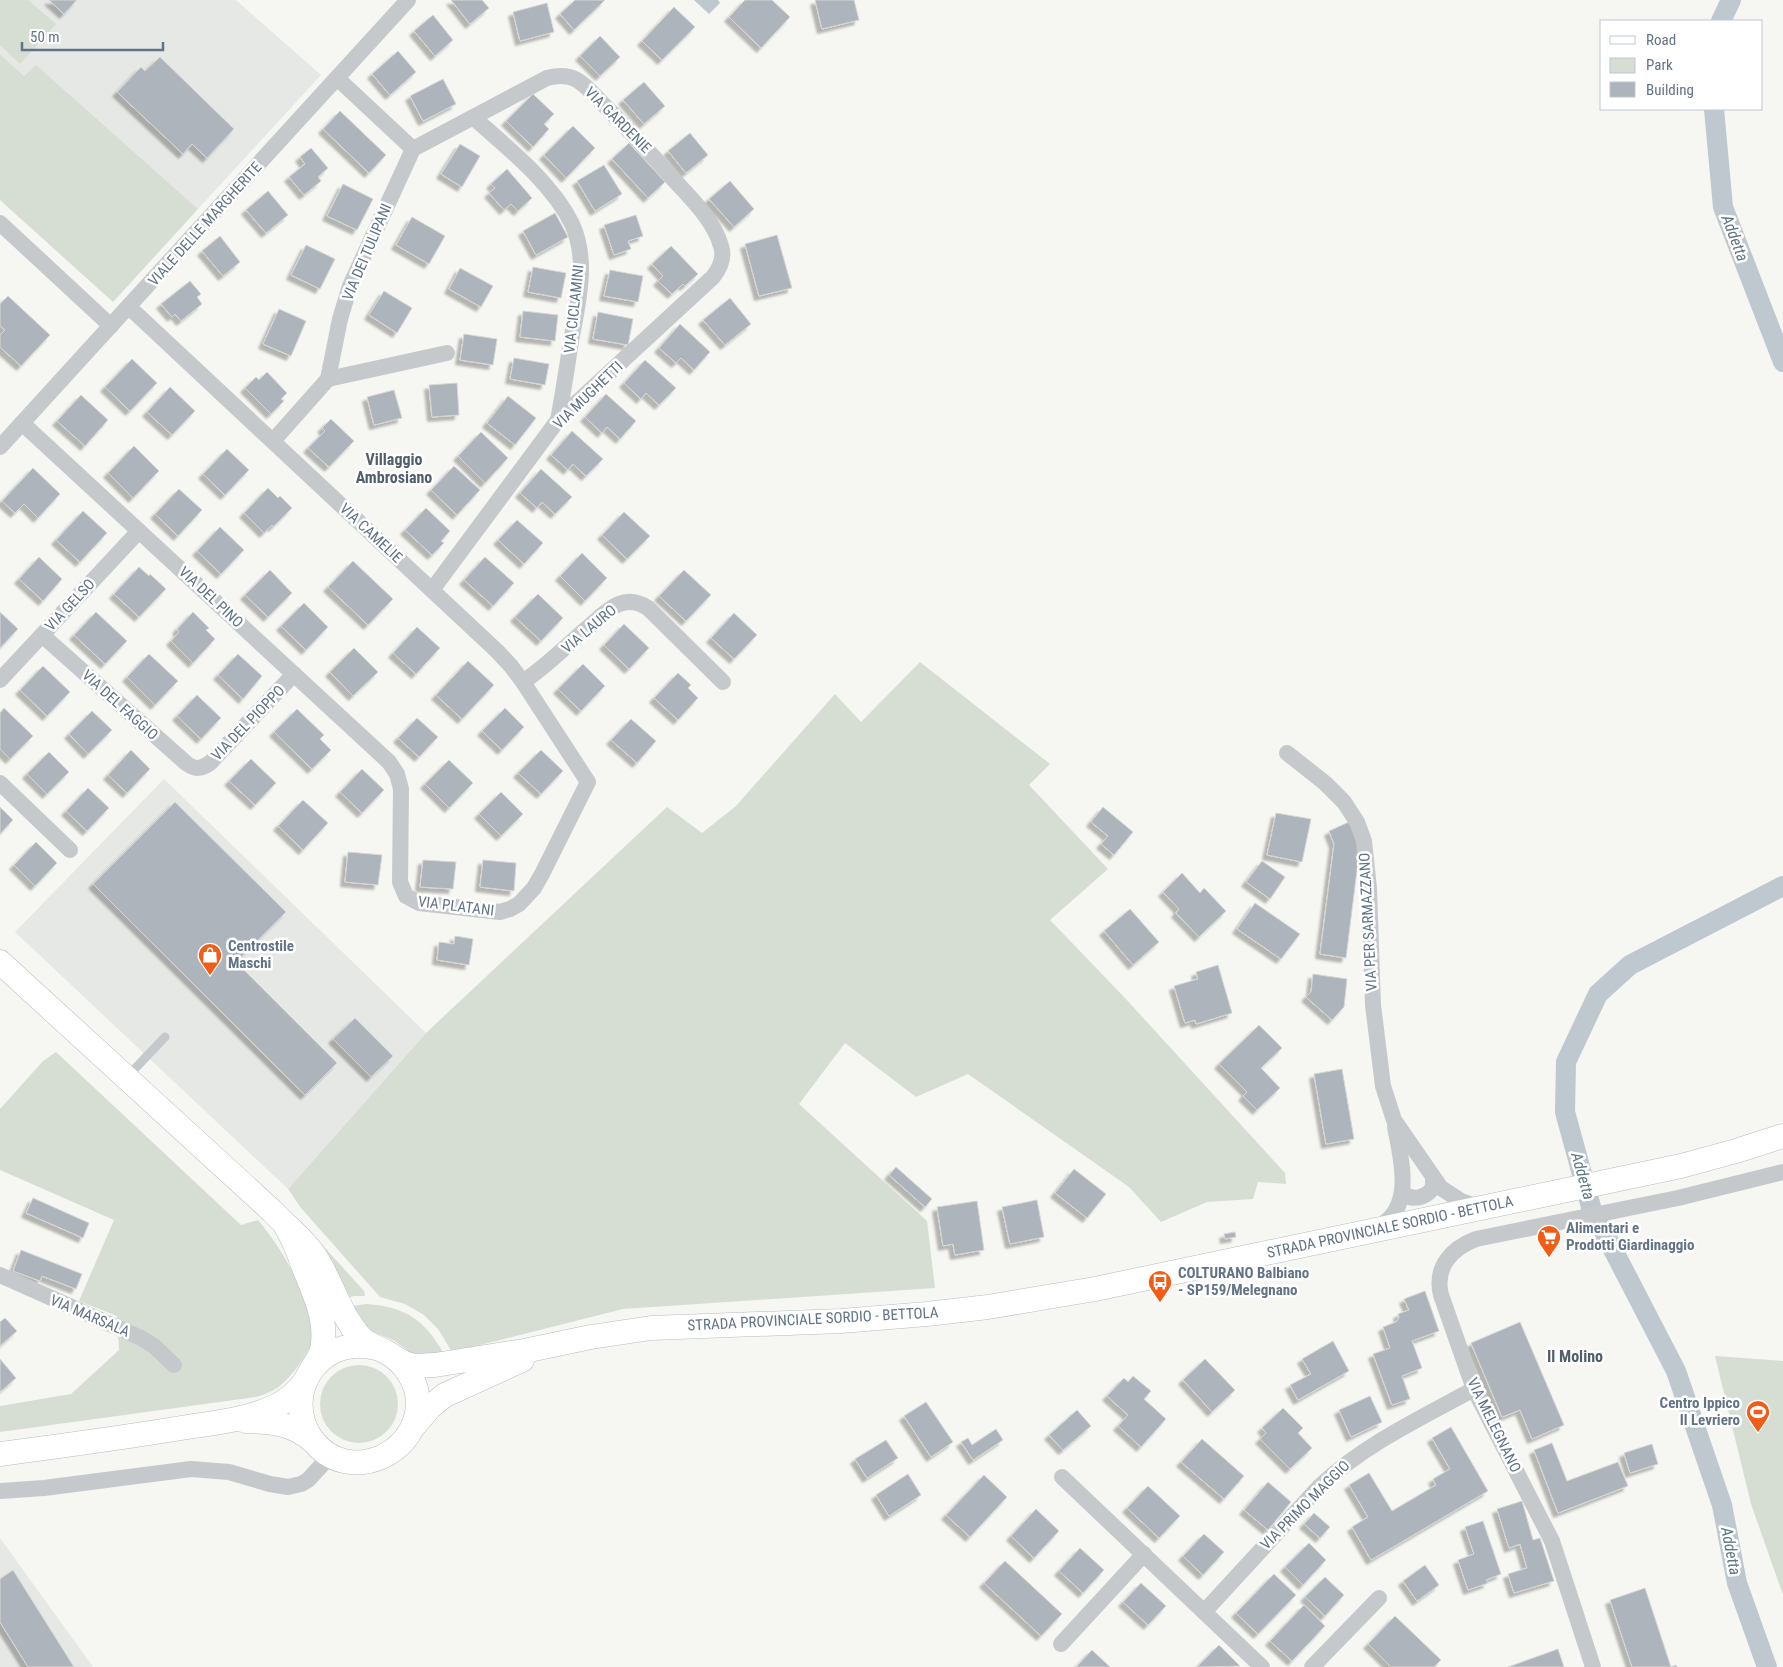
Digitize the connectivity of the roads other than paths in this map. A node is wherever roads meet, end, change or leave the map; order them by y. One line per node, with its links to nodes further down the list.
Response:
1 (408, 0): 2 (street, VIALE DELLE MARGHERITE)
2 (337, 78): 4 (street); 7 (street, VIALE DELLE MARGHERITE)
3 (474, 118): 4 (street, VIA GARDENIE); 6 (street, VIA GARDENIE); 11 (street, VIA CICLAMINI)
4 (413, 149): 10 (street, VIA DEI TULIPANI)
5 (0, 223): 8 (street)
6 (722, 260): 11 (street, VIA MUGHETTI)
7 (129, 306): 8 (street, VIALE DELLE MARGHERITE); 13 (street, VIA CAMELIE)
8 (111, 326): 12 (street, VIALE DELLE MARGHERITE)
9 (447, 353): 10 (street)
10 (328, 379): 13 (street)
11 (558, 420): 16 (street, VIA MUGHETTI)
12 (22, 423): 14 (street, VIALE DELLE MARGHERITE); 15 (street, VIA DEL PINO)
13 (273, 441): 16 (street, VIA CAMELIE)
14 (0, 447)
15 (139, 531): 17 (street, VIA GELSO); 18 (street, VIA DEL PINO)
16 (432, 590): 20 (street, VIA CAMELIE)
17 (42, 635): 19 (street, VIA GELSO); 23 (street, VIA DEL FAGGIO)
18 (294, 674): 23 (street, VIA DEL PIOPPO); 24 (street, VIA DEL PINO)
19 (0, 680)
20 (523, 682): 21 (street, VIA LAURO); 25 (street, VIA CAMELIE)
21 (722, 682)
22 (1287, 753): 31 (street, VIA PER SARMAZZANO)
23 (200, 768)
24 (397, 774): 25 (street, VIA PLATANI)
25 (588, 782)
26 (0, 783): 27 (street)
27 (70, 850)
28 (0, 962): 30 (street)
29 (165, 1037): 30 (lane)
30 (127, 1077): 38 (street)
31 (1394, 1120): 34 (street); 35 (street)
32 (1783, 1136): 37 (street, STRADA PROVINCIALE SORDIO - BETTOLA)
33 (1783, 1172): 45 (street, VIA MELEGNANO)
34 (1430, 1173): 35 (street); 36 (street); 37 (street)
35 (1402, 1174): 36 (street)
36 (1402, 1192): 39 (street)
37 (1484, 1208): 39 (street, STRADA PROVINCIALE SORDIO - BETTOLA)
38 (284, 1224): 42 (street); 44 (street)
39 (1373, 1230): 41 (street, STRADA PROVINCIALE SORDIO - BETTOLA)
40 (0, 1275): 43 (street, VIA MARSALA)
41 (553, 1346): 42 (street, STRADA PROVINCIALE SORDIO - BETTOLA); 47 (street, STRADA PROVINCIALE SORDIO - BETTOLA)
42 (386, 1353): 44 (street); 47 (street)
43 (174, 1365)
44 (309, 1374): 46 (street); 48 (street)
45 (1474, 1389): 54 (street, VIA PRIMO MAGGIO); 58 (street, VIA MELEGNANO)
46 (217, 1422): 48 (street); 49 (street)
47 (408, 1436): 48 (street)
48 (323, 1449): 51 (street)
49 (0, 1454)
50 (1062, 1477): 52 (street)
51 (0, 1491)
52 (1144, 1554): 54 (street); 55 (street)
53 (1379, 1598): 57 (street)
54 (1204, 1612): 56 (street)
55 (1061, 1644)
56 (1262, 1667)
57 (1312, 1667)
58 (1593, 1667)

